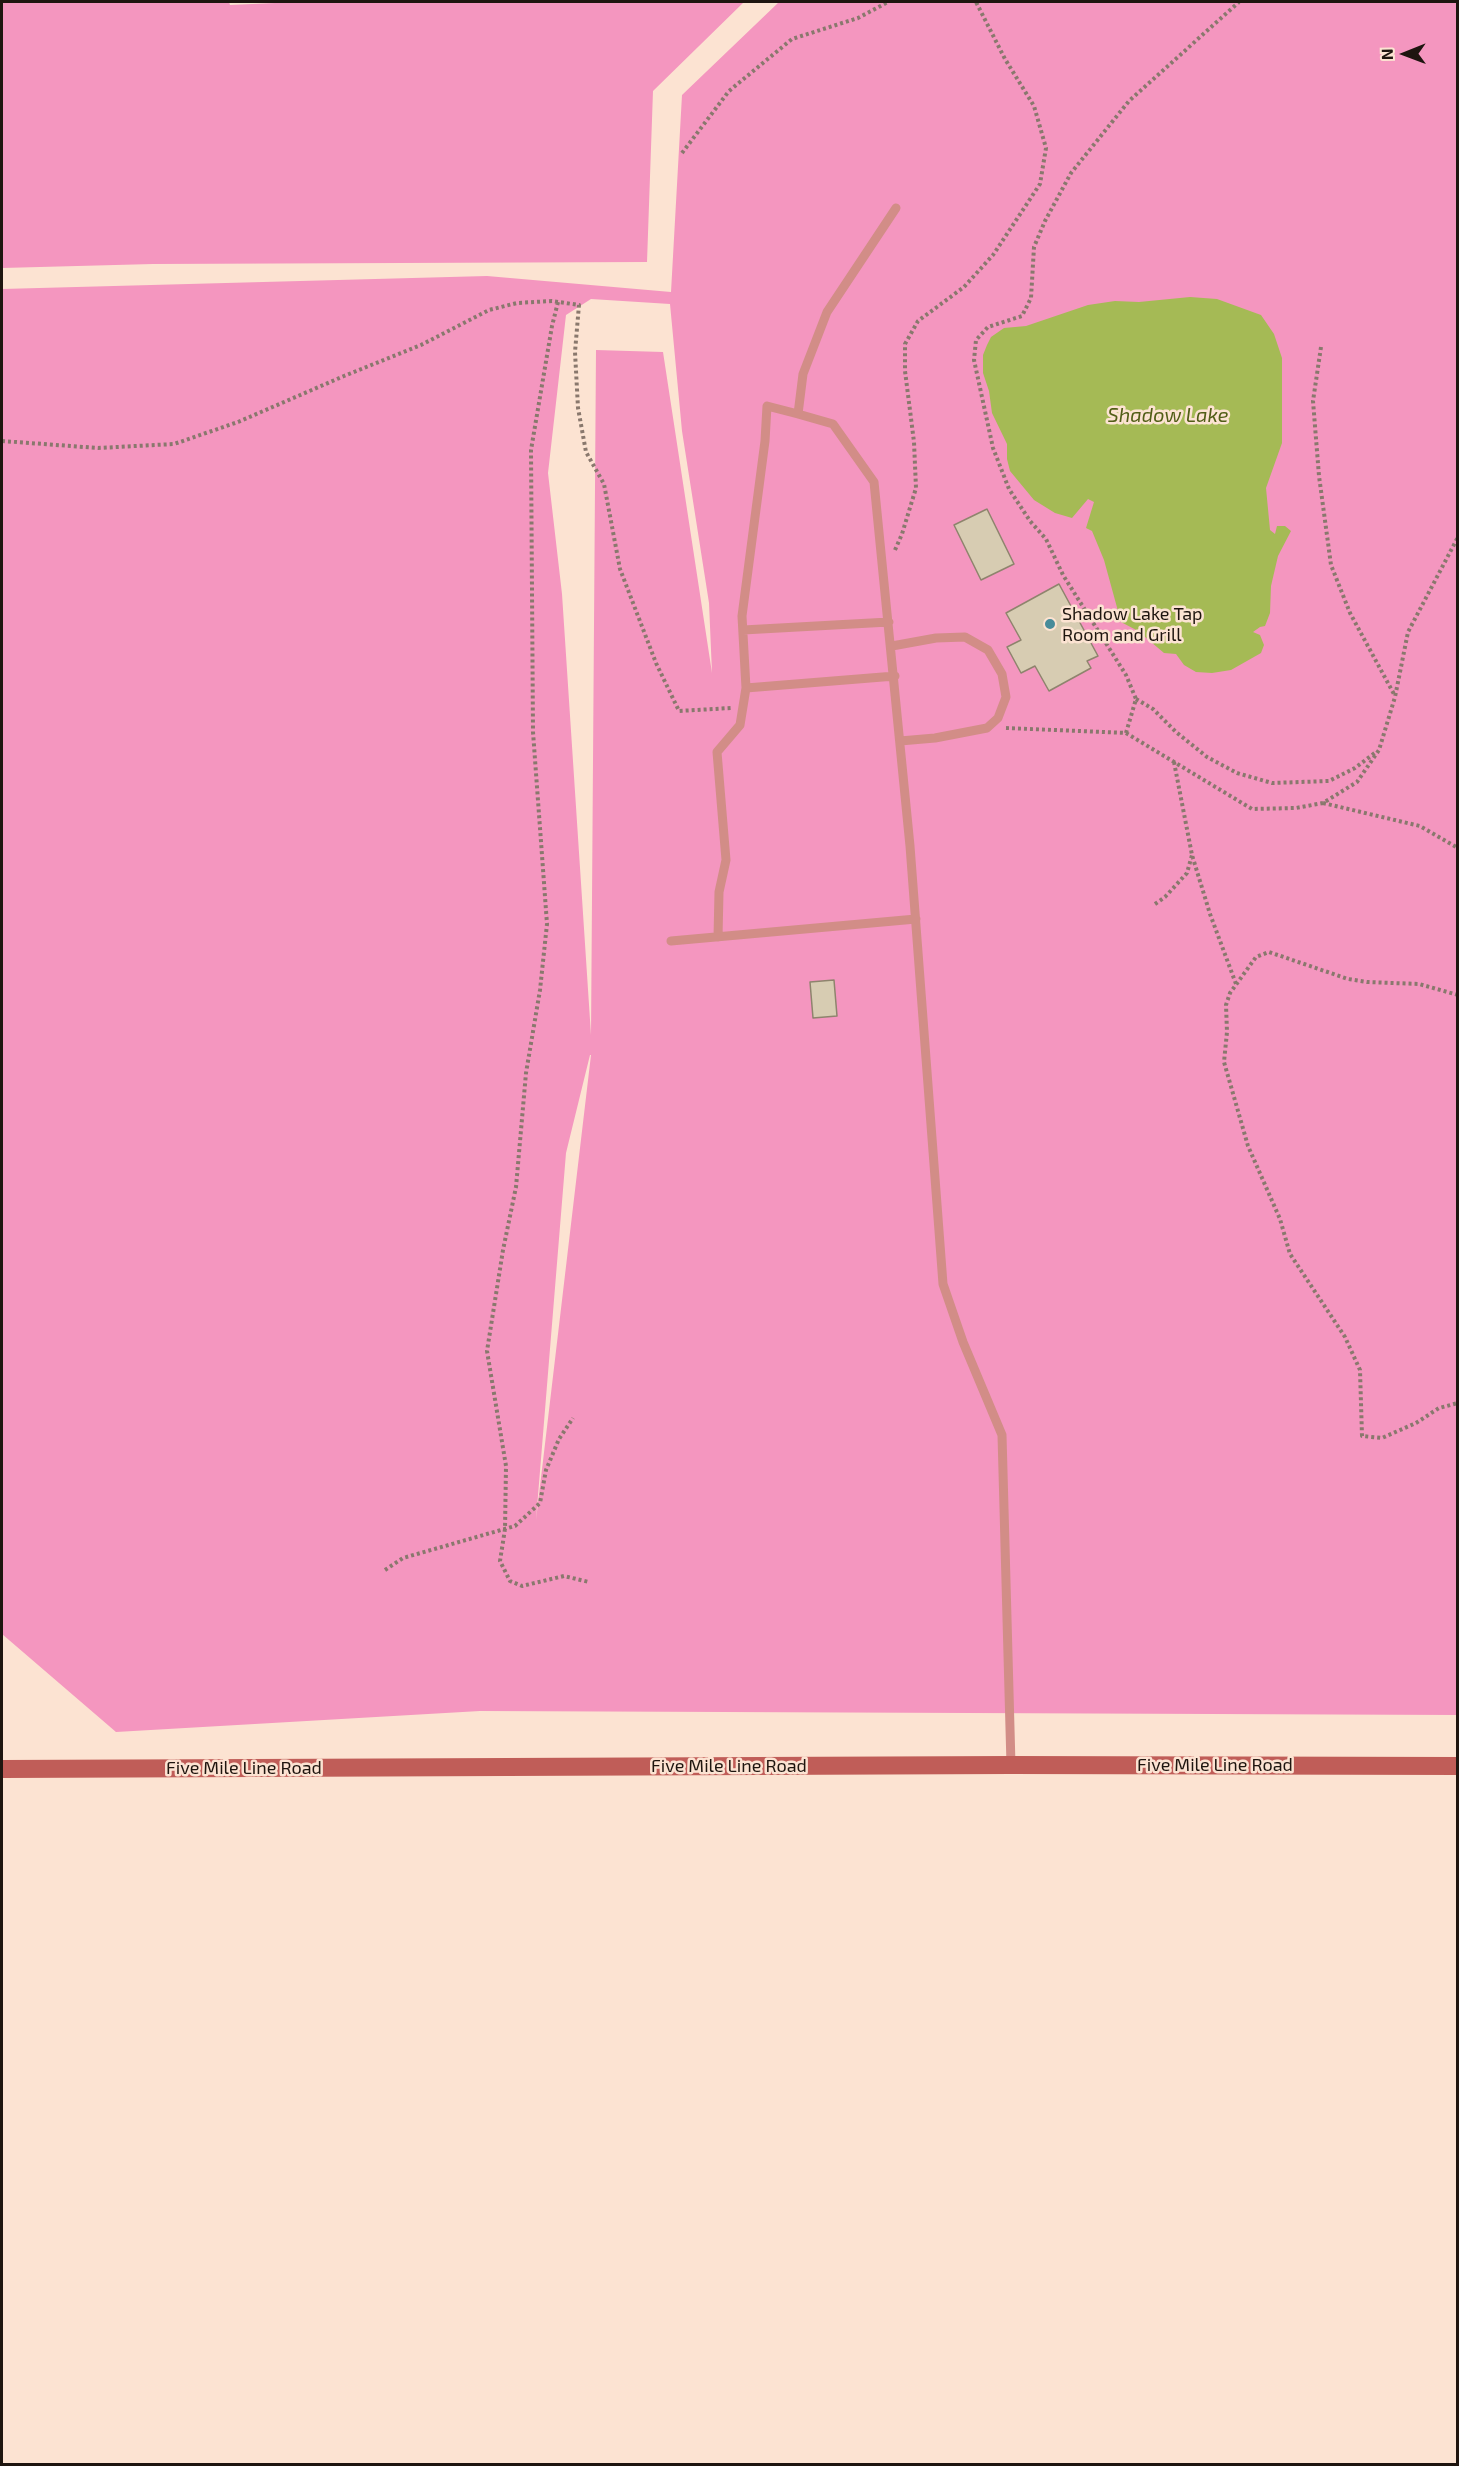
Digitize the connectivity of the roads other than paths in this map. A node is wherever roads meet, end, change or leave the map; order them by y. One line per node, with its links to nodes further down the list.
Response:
1 (896, 208): 2 (lane)
2 (798, 414): 3 (lane); 4 (lane)
3 (890, 622): 4 (lane); 5 (lane)
4 (743, 630): 7 (lane)
5 (892, 646): 6 (lane); 8 (lane)
6 (895, 676): 7 (lane); 8 (lane)
7 (746, 688): 10 (lane)
8 (900, 741): 9 (lane)
9 (916, 919): 10 (lane); 12 (lane)
10 (718, 937): 11 (lane)
11 (670, 941)
12 (1011, 1765): 13 (main road, Five Mile Line Road); 14 (main road, Five Mile Line Road)
13 (1458, 1766)
14 (2, 1769)

